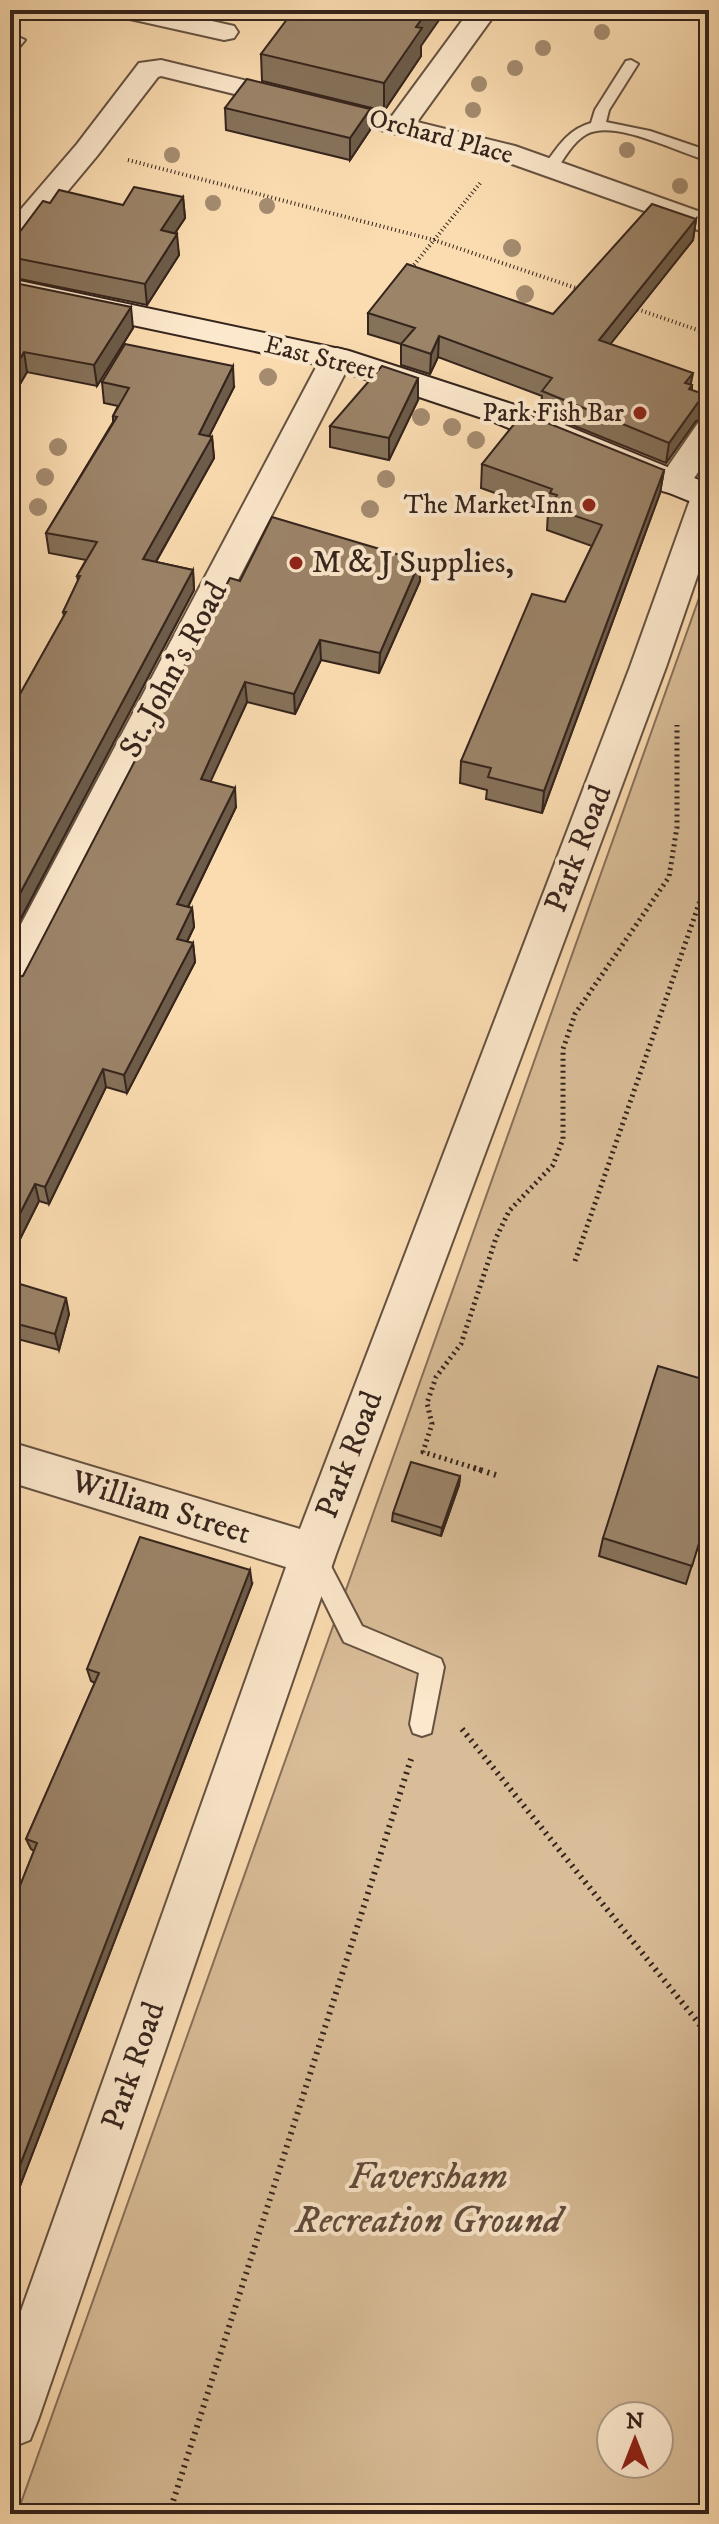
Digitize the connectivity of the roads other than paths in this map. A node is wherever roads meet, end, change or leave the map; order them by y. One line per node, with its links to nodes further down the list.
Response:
1 (484, 10): 9 (street)
2 (140, 13): 3 (street)
3 (185, 23): 4 (street); 8 (street)
4 (224, 32)
5 (10, 37): 6 (lane)
6 (10, 49)
7 (631, 64): 10 (lane)
8 (161, 68): 9 (street, Orchard Place); 14 (street)
9 (408, 114): 12 (street, Orchard Place)
10 (598, 126): 11 (lane); 12 (lane)
11 (709, 156)
12 (549, 170): 13 (street, Orchard Place)
13 (709, 225)
14 (10, 241)
15 (10, 289): 16 (main road, East Street)
16 (337, 358): 18 (main road, East Street); 19 (street, St. John's Road)
17 (709, 430): 18 (street)
18 (697, 492): 21 (street, Park Road)
19 (10, 982)
20 (10, 1462): 21 (street, William Street)
21 (313, 1554): 22 (lane); 23 (street, Park Road)
22 (422, 1724)
23 (10, 2420)

